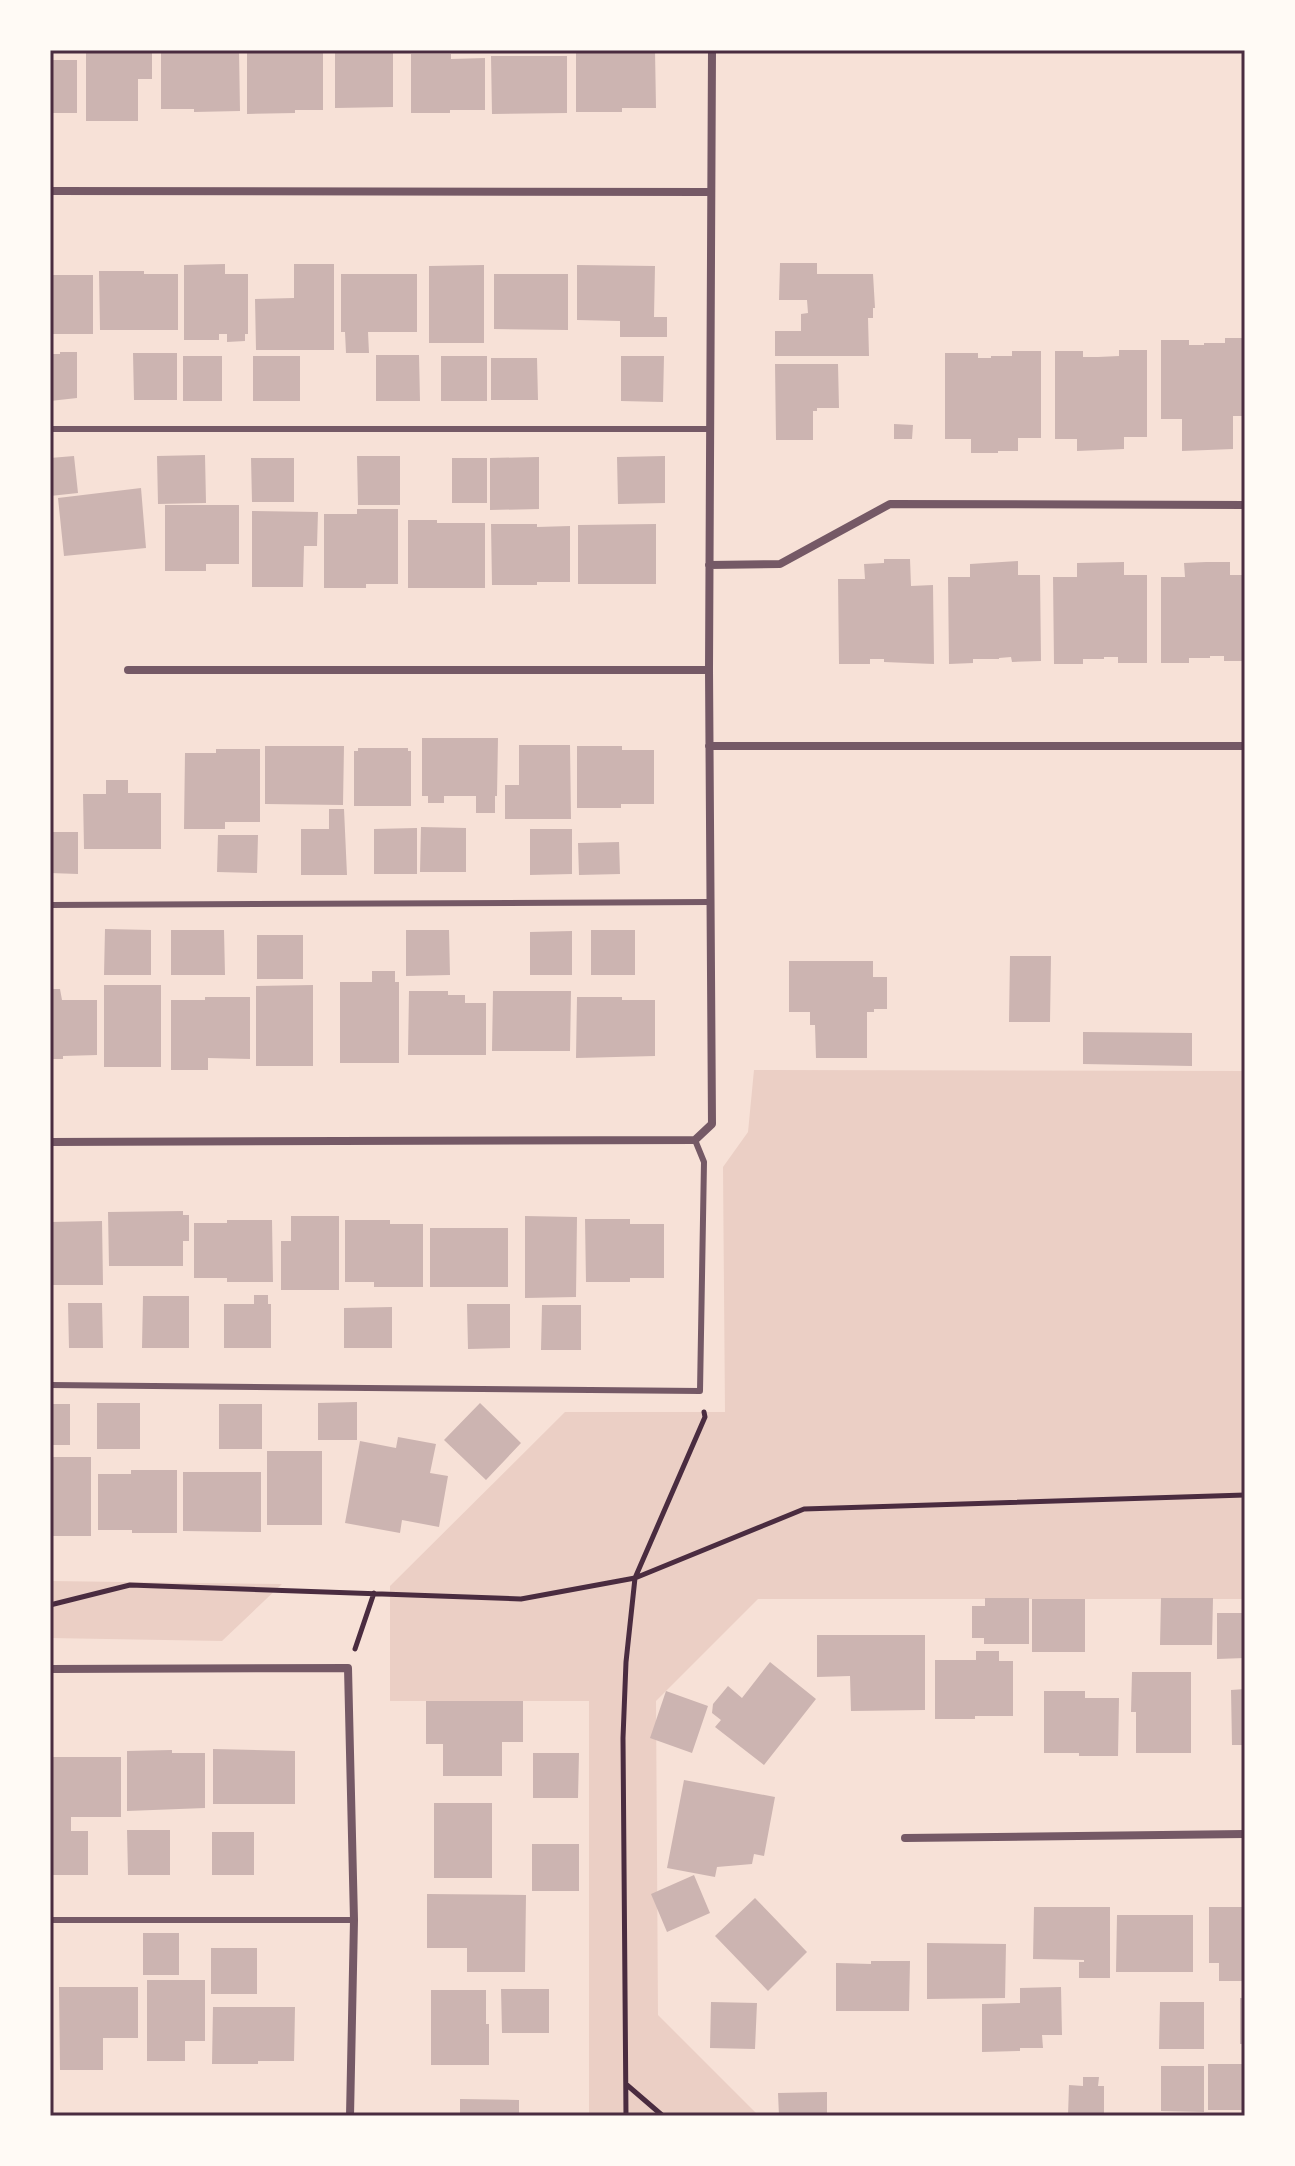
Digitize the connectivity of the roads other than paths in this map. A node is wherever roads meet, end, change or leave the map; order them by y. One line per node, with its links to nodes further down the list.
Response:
1 (712, 50): 3 (street)
2 (50, 191): 3 (street)
3 (711, 192): 5 (street)
4 (50, 429): 5 (lane)
5 (710, 429): 7 (street)
6 (1245, 505): 7 (street)
7 (709, 565): 9 (street)
8 (128, 670): 9 (street)
9 (709, 670): 10 (street)
10 (709, 746): 11 (street); 12 (street)
11 (1245, 746)
12 (711, 902): 13 (lane); 14 (street)
13 (50, 905)
14 (695, 1140): 15 (street); 16 (lane)
15 (50, 1142)
16 (50, 1385)
17 (50, 1669): 21 (street)
18 (1245, 1834): 19 (street)
19 (905, 1838)
20 (50, 1920): 21 (lane)
21 (354, 1920): 22 (street)
22 (350, 2116)

